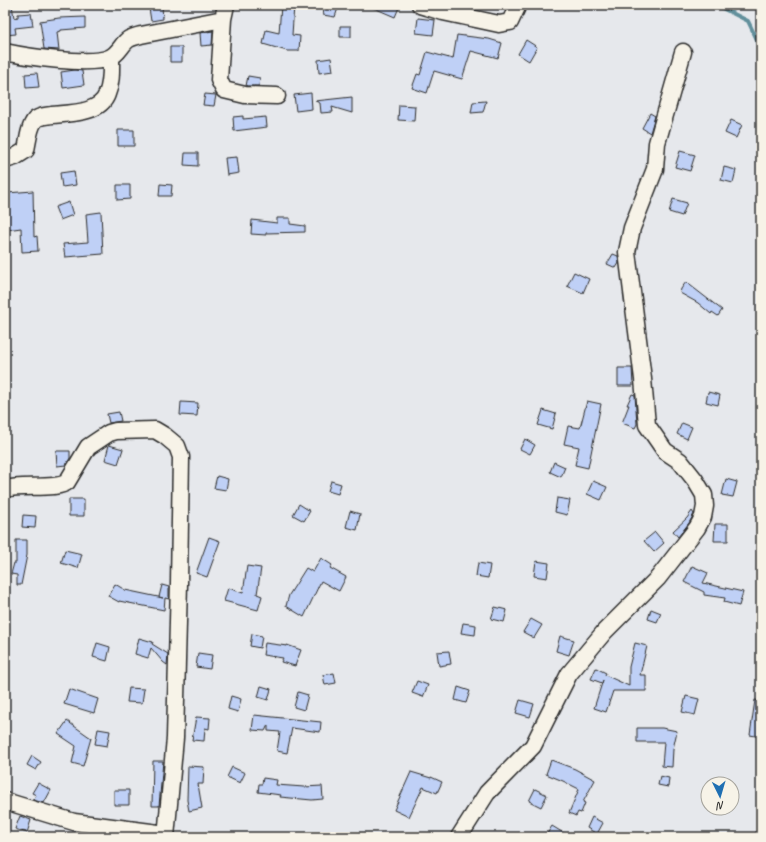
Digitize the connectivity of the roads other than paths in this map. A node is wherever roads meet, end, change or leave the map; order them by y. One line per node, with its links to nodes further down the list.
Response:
1 (420, 5): 2 (street)
2 (518, 5)
3 (225, 12): 6 (street); 7 (street)
4 (5, 52): 6 (street)
5 (683, 52): 12 (street)
6 (111, 57): 8 (street)
7 (277, 96)
8 (5, 160)
9 (5, 489): 11 (street)
10 (5, 801): 11 (street)
11 (166, 836)
12 (459, 837)

